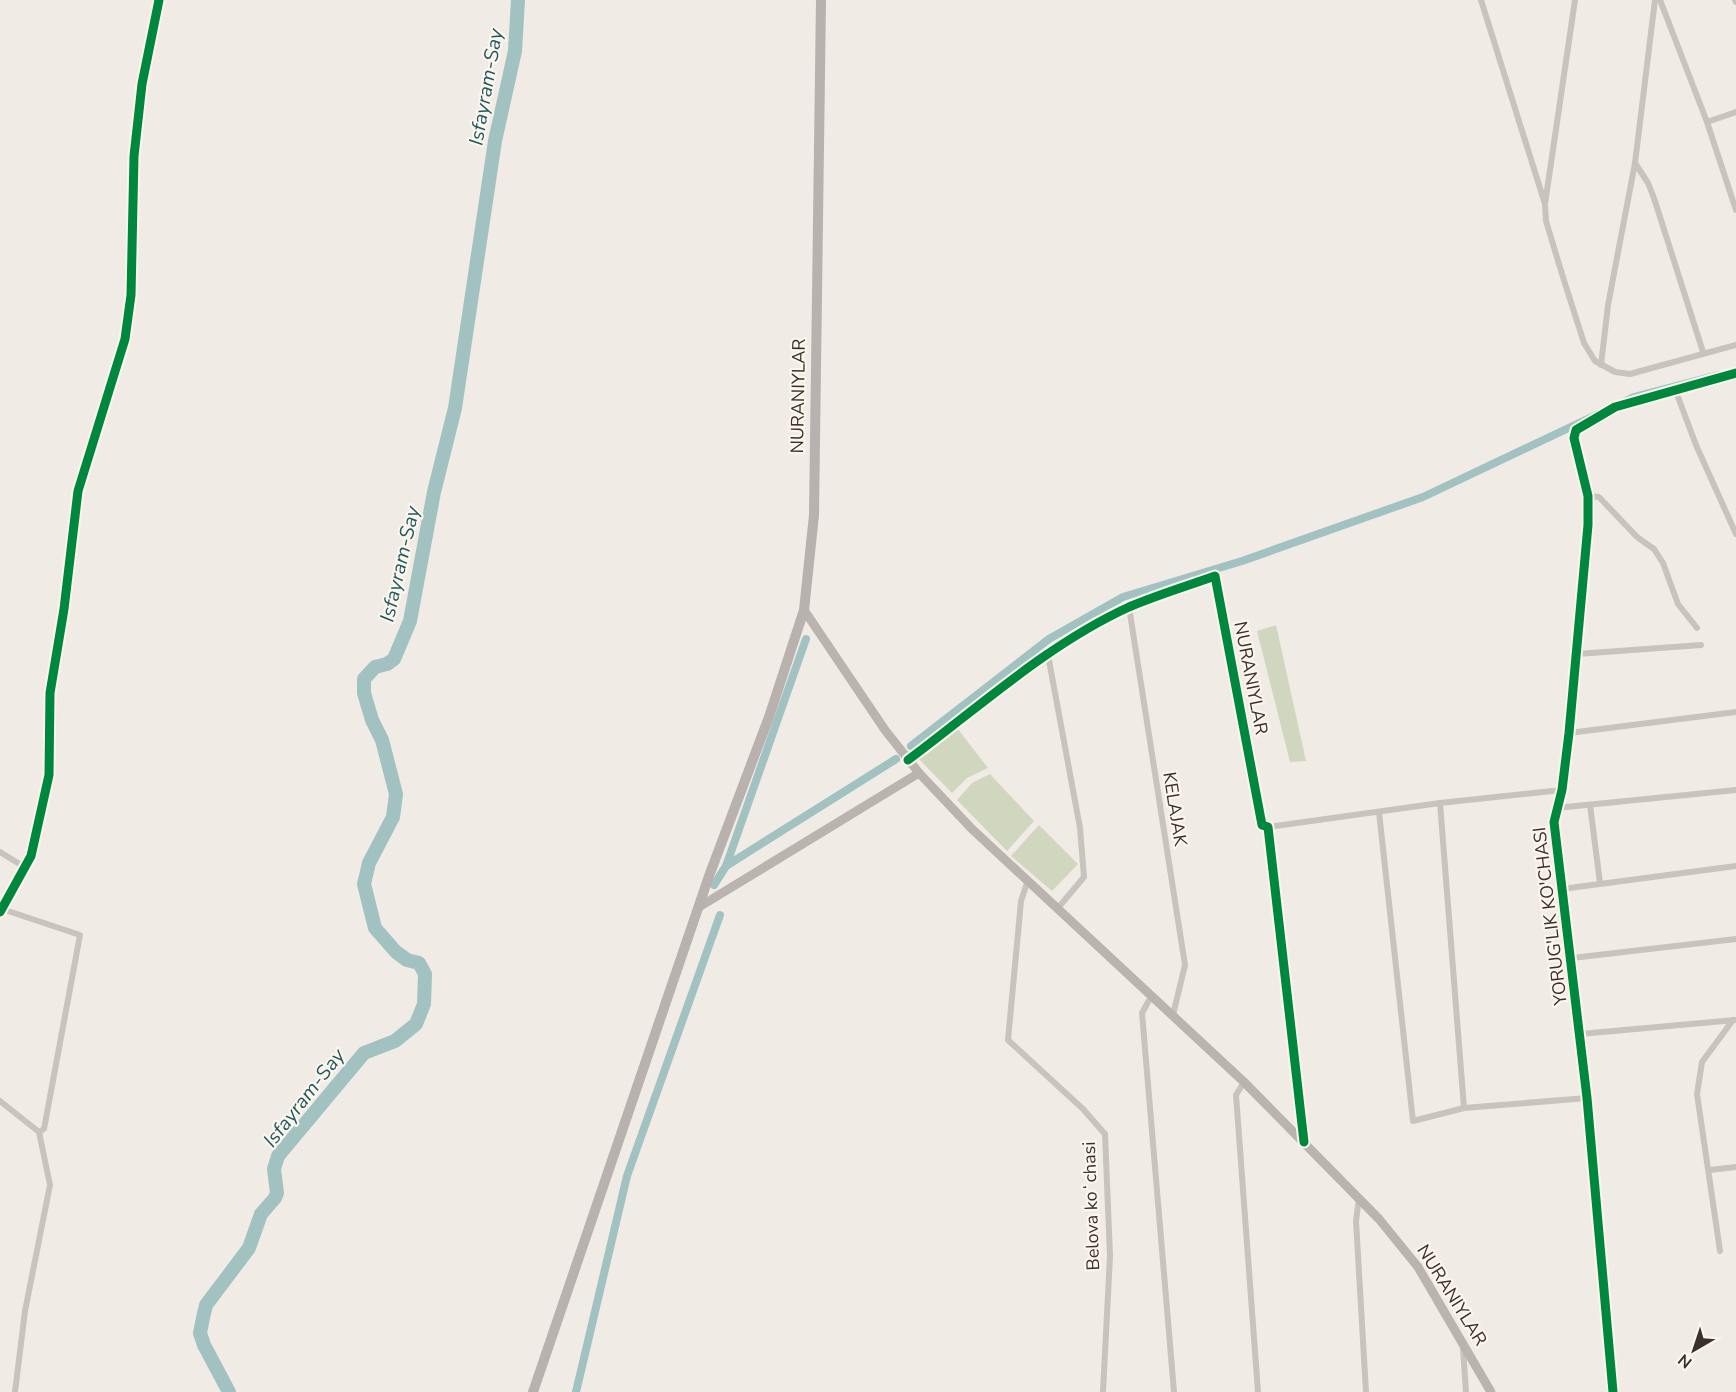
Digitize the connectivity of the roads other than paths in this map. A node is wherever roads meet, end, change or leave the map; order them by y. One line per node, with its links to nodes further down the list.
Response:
1 (159, 0): 38 (street)
2 (821, 0): 20 (main road, NURANIYLAR)
3 (1481, 0): 10 (street)
4 (1575, 0): 10 (street)
5 (1655, 0): 9 (street)
6 (1660, 0): 8 (street)
7 (1736, 112): 8 (street)
8 (1707, 122): 11 (street)
9 (1635, 163): 13 (street); 14 (street)
10 (1545, 204): 14 (street)
11 (1736, 210)
12 (1736, 345): 13 (street)
13 (1702, 352): 14 (street)
14 (1601, 365)
15 (1736, 373): 16 (street, YORUG'LIK KO'CHASI)
16 (1675, 388): 17 (street, YORUG'LIK KO'CHASI); 18 (street)
17 (1588, 496): 21 (street); 23 (street, YORUG'LIK KO'CHASI)
18 (1736, 534)
19 (1129, 607): 24 (street, NURANIYLAR); 35 (street, NURANIYLAR); 48 (street, KELAJAK)
20 (804, 610): 27 (main road, NURANIYLAR); 42 (main road)
21 (1696, 628)
22 (1701, 645): 23 (street)
23 (1577, 654): 26 (street, YORUG'LIK KO'CHASI)
24 (1048, 655): 27 (street, NURANIYLAR); 43 (street)
25 (1736, 712): 26 (street)
26 (1569, 733): 29 (street, YORUG'LIK KO'CHASI)
27 (908, 760): 28 (main road, NURANIYLAR)
28 (919, 773): 39 (main road, NURANIYLAR); 42 (main road)
29 (1562, 790): 31 (street); 33 (street, YORUG'LIK KO'CHASI)
30 (1736, 790): 32 (street)
31 (1440, 803): 34 (street); 54 (street)
32 (1590, 805): 33 (street); 40 (street)
33 (1556, 808): 41 (street, YORUG'LIK KO'CHASI)
34 (1379, 812): 35 (street); 54 (street)
35 (1268, 827): 56 (street, NURANIYLAR)
36 (0, 852): 38 (street)
37 (1736, 866): 40 (street)
38 (26, 868): 44 (street)
39 (1028, 880): 43 (main road, NURANIYLAR); 64 (street, Belova koʻchasi)
40 (1600, 883): 41 (street)
41 (1562, 889): 46 (street, YORUG'LIK KO'CHASI)
42 (699, 907): 62 (main road)
43 (1058, 908): 47 (main road, NURANIYLAR)
44 (1, 911): 55 (street)
45 (1736, 939): 46 (street)
46 (1572, 958): 50 (street, YORUG'LIK KO'CHASI)
47 (1152, 995): 48 (main road, NURANIYLAR); 65 (street)
48 (1173, 1015): 51 (main road, NURANIYLAR)
49 (1734, 1020): 50 (street); 58 (street)
50 (1580, 1034): 52 (street, YORUG'LIK KO'CHASI)
51 (1244, 1082): 56 (main road, NURANIYLAR); 66 (street)
52 (1587, 1098): 54 (street); 70 (street, YORUG'LIK KO'CHASI)
53 (0, 1101): 55 (street)
54 (1464, 1108)
55 (39, 1132): 63 (street)
56 (1304, 1142): 59 (main road, NURANIYLAR)
57 (1736, 1167): 58 (street)
58 (1710, 1170): 60 (street)
59 (1359, 1198): 61 (main road, NURANIYLAR); 67 (street)
60 (1720, 1251)
61 (1463, 1344): 68 (street); 69 (main road, NURANIYLAR)
62 (537, 1391)
63 (15, 1392)
64 (1103, 1392)
65 (1174, 1392)
66 (1258, 1392)
67 (1366, 1392)
68 (1466, 1392)
69 (1491, 1392)
70 (1613, 1392)

